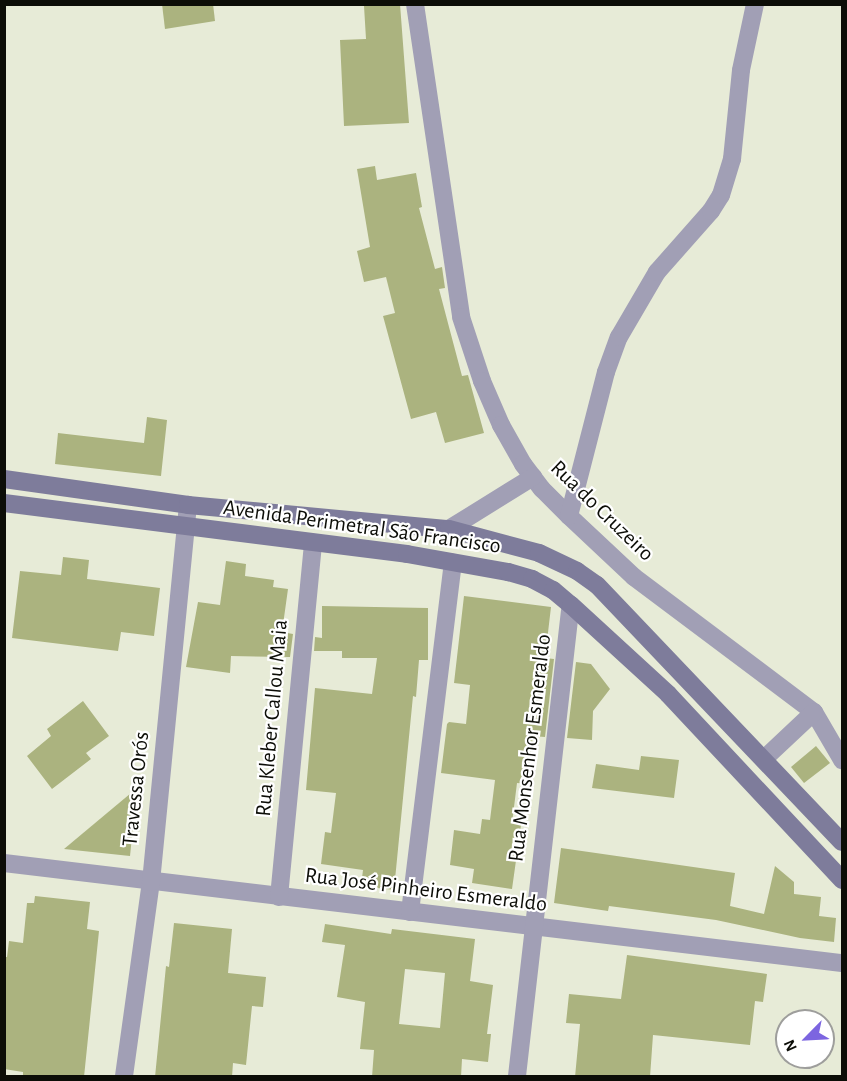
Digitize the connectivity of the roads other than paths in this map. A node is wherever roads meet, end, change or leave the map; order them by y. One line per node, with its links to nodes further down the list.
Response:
1 (415, 4): 3 (street, Rua do Cruzeiro)
2 (755, 4): 7 (street)
3 (532, 477): 7 (street, Rua do Cruzeiro); 9 (street)
4 (4, 479): 6 (main road, Avenida Perimetral São Francisco)
5 (4, 503): 8 (main road, Avenida Perimetral São Francisco)
6 (188, 505): 8 (street, Travessa Orós); 9 (main road, Avenida Perimetral São Francisco)
7 (568, 516): 13 (street, Rua do Cruzeiro)
8 (186, 526): 10 (main road, Avenida Perimetral São Francisco); 19 (street, Travessa Orós)
9 (448, 529): 14 (main road, Avenida Perimetral São Francisco)
10 (313, 543): 11 (main road, Avenida Perimetral São Francisco); 20 (street, Rua Kleber Callou Maia)
11 (453, 562): 12 (main road, Avenida Perimetral São Francisco); 21 (street)
12 (571, 605): 18 (main road, Avenida Perimetral São Francisco); 22 (street, Rua Monsenhor Esmeraldo)
13 (814, 712): 14 (street); 15 (street, Rua do Cruzeiro)
14 (765, 758): 16 (main road, Avenida Perimetral São Francisco)
15 (843, 760)
16 (843, 842)
17 (4, 863): 19 (street, Rua José Pinheiro Esmeraldo)
18 (843, 880)
19 (151, 882): 20 (street, Rua José Pinheiro Esmeraldo); 24 (street, Travessa Orós)
20 (279, 897): 21 (street, Rua José Pinheiro Esmeraldo)
21 (411, 912): 22 (street, Rua José Pinheiro Esmeraldo)
22 (534, 927): 23 (street, Rua José Pinheiro Esmeraldo); 25 (street, Rua Monsenhor Esmeraldo)
23 (843, 963)
24 (124, 1077)
25 (518, 1077)

